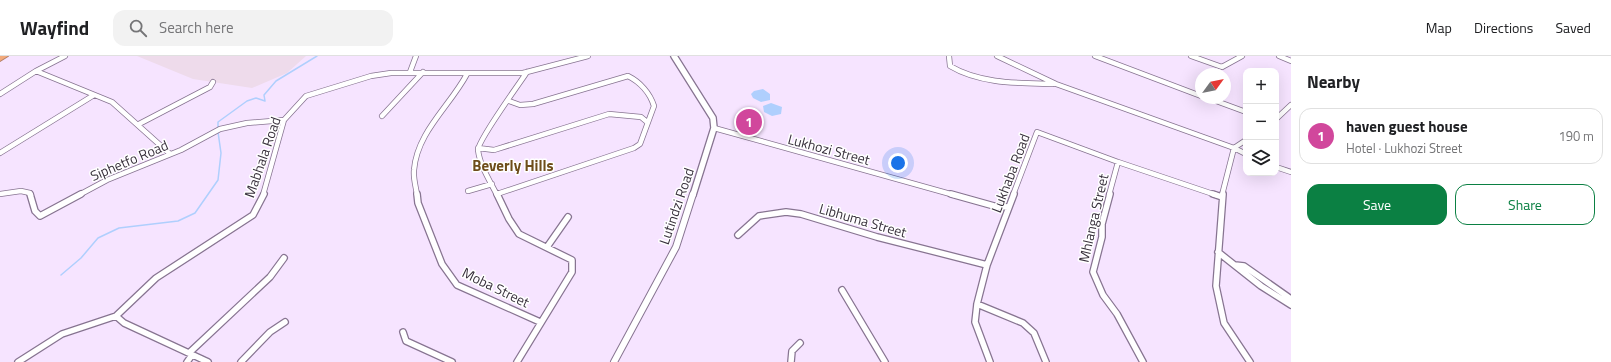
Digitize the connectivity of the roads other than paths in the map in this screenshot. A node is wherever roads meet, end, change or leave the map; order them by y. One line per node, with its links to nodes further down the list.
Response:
1 (4, 56): 12 (highway)
2 (65, 56): 14 (street)
3 (416, 56): 15 (street)
4 (588, 56): 17 (street, Mabhala Road)
5 (674, 56): 33 (street)
6 (949, 56): 20 (street)
7 (997, 56): 20 (street)
8 (1192, 56): 9 (street)
9 (1242, 56)
10 (1279, 56): 13 (street)
11 (1099, 57): 22 (street)
12 (0, 59)
13 (1291, 61)
14 (36, 71): 21 (street); 23 (street)
15 (410, 72): 16 (street, Mabhala Road); 30 (street, Mabhala Road)
16 (423, 72): 18 (street, Mabhala Road); 28 (street)
17 (527, 72): 18 (street, Mabhala Road); 24 (street)
18 (467, 74): 62 (street, Moba Street)
19 (213, 82): 32 (street)
20 (1056, 84): 36 (street)
21 (0, 94)
22 (1195, 94)
23 (94, 95): 32 (street); 38 (street)
24 (509, 101): 31 (street); 35 (street)
25 (1224, 104): 27 (street)
26 (1291, 105): 29 (street)
27 (1243, 111)
28 (382, 116)
29 (1279, 116)
30 (284, 120): 39 (street, Siphetfo Road); 60 (street, Mabhala Road)
31 (648, 122): 35 (street); 46 (street)
32 (138, 124): 39 (street)
33 (714, 128): 48 (street, Lukhozi Street); 72 (street, Lutindzi Road)
34 (1243, 142): 36 (street)
35 (478, 148): 43 (street)
36 (1234, 148): 37 (street); 47 (street)
37 (1243, 152)
38 (0, 153)
39 (170, 154): 45 (street, Siphetfo Road)
40 (1118, 162): 47 (street, Lukhaba Road); 48 (street, Lukhaba Road); 77 (street, Mhlanga Street)
41 (1279, 168): 42 (street)
42 (1291, 172)
43 (492, 184): 44 (street); 46 (street)
44 (468, 191)
45 (0, 194)
46 (497, 194): 51 (street)
47 (1222, 197): 52 (street)
48 (1008, 207): 55 (street, Lukhaba Road)
49 (568, 217): 51 (street)
50 (738, 235): 55 (street, Libhuma Street)
51 (547, 247): 62 (street)
52 (1218, 252): 54 (street); 78 (street)
53 (284, 258): 65 (street)
54 (1234, 264): 57 (street); 59 (street)
55 (987, 266): 58 (street, Lukhaba Road)
56 (842, 290): 74 (street)
57 (1291, 299)
58 (976, 304): 75 (street, Lukhaba Road); 76 (street)
59 (1291, 305)
60 (116, 316): 65 (street); 66 (street, Mabhala Road)
61 (285, 322): 69 (street)
62 (540, 322): 71 (street)
63 (403, 332): 70 (street)
64 (800, 343): 73 (street)
65 (191, 354): 67 (street); 68 (street)
66 (18, 362)
67 (187, 362)
68 (208, 362)
69 (241, 362)
70 (452, 362)
71 (517, 362)
72 (614, 362)
73 (791, 362)
74 (885, 362)
75 (990, 362)
76 (1046, 362)
77 (1143, 362)
78 (1250, 362)

